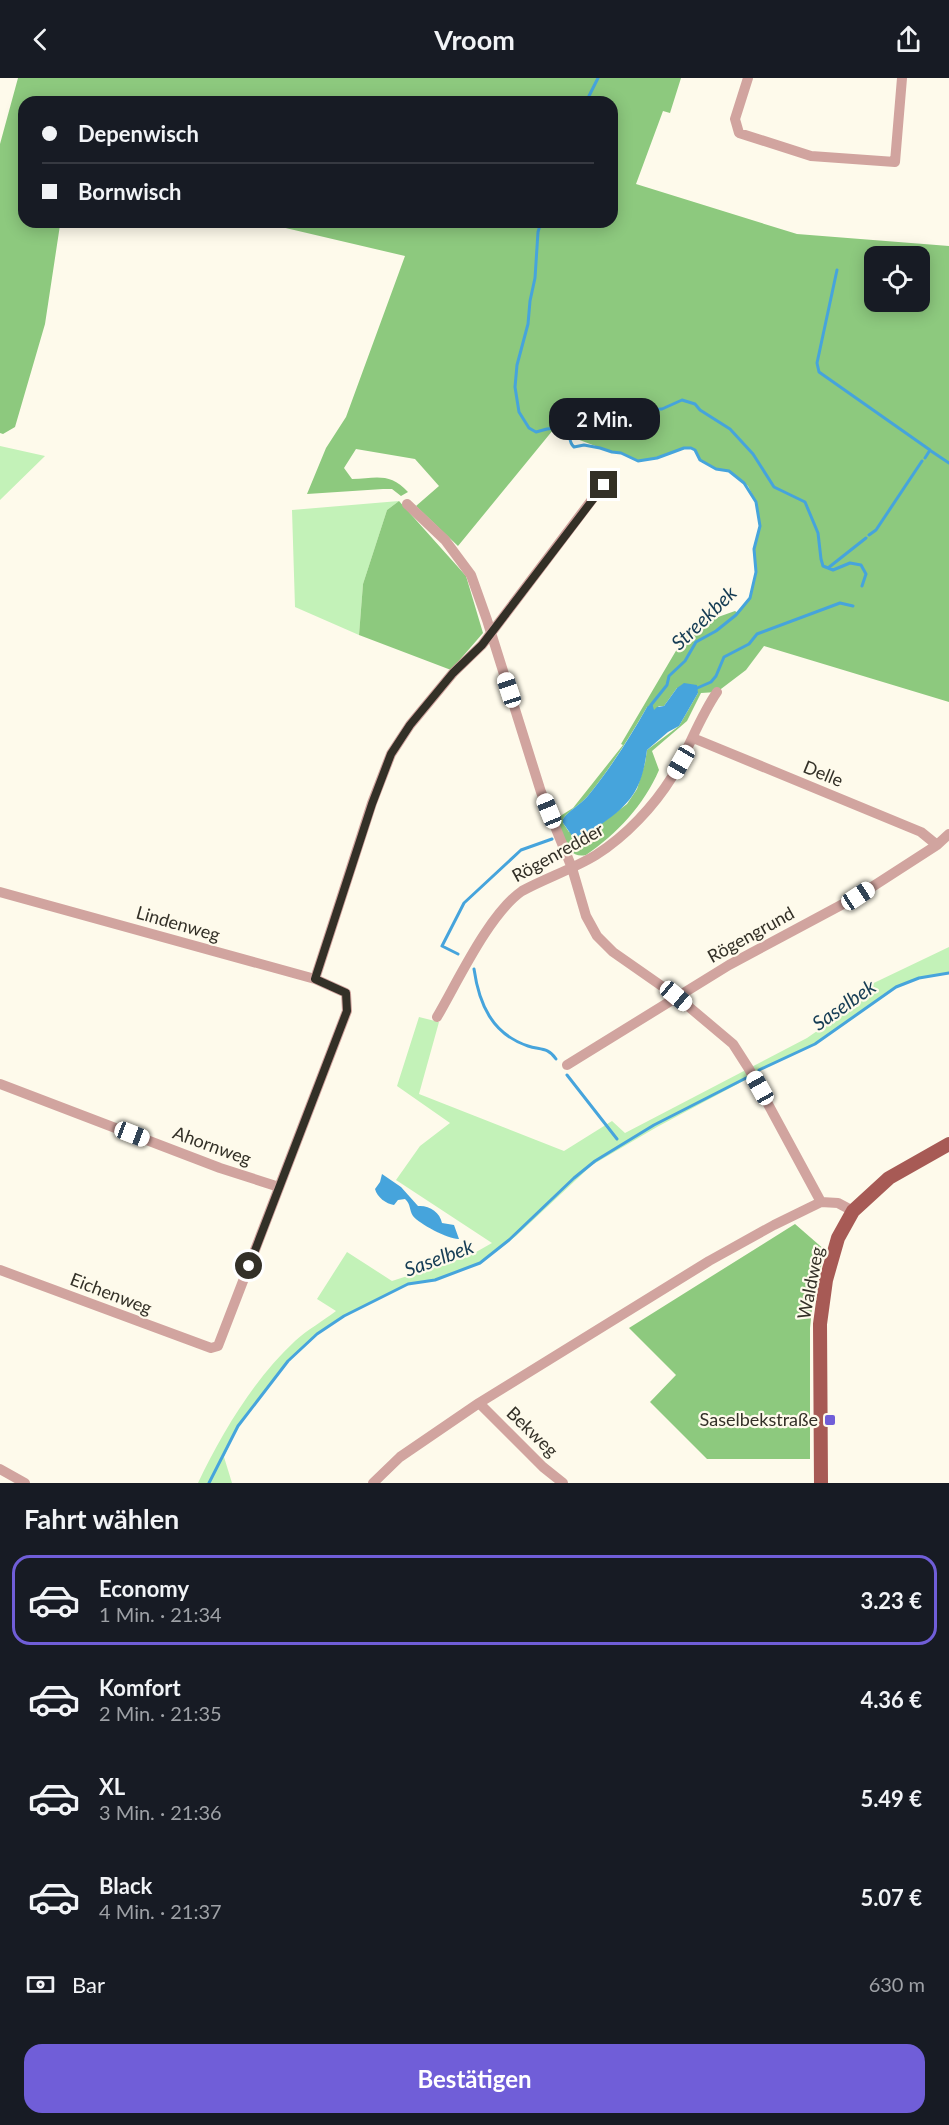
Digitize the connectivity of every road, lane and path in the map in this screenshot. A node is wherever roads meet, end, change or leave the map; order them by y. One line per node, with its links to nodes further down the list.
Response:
1 (748, 78): 2 (street)
2 (902, 78)
3 (612, 477): 5 (street)
4 (407, 504): 5 (street)
5 (491, 632): 10 (street); 12 (street)
6 (717, 692): 7 (street, Rögenredder)
7 (693, 738): 9 (street, Delle); 10 (street, Rögenredder)
8 (949, 834): 9 (street, Rögengrund)
9 (937, 845): 13 (street, Rögengrund)
10 (572, 868): 13 (street); 14 (street, Rögenredder)
11 (0, 892): 12 (street, Lindenweg)
12 (315, 979): 18 (street, Lindenweg)
13 (676, 996): 15 (street, Rögengrund); 19 (street)
14 (437, 1017)
15 (567, 1065)
16 (0, 1084): 18 (street, Ahornweg)
17 (949, 1144): 20 (main road, Waldweg)
18 (279, 1187): 21 (street, Eichenweg)
19 (821, 1202): 20 (street); 22 (street)
20 (853, 1211): 27 (main road, Waldweg)
21 (0, 1270)
22 (479, 1403): 25 (street); 26 (street, Bekweg)
23 (0, 1469): 24 (street)
24 (25, 1483)
25 (373, 1483)
26 (563, 1483)
27 (821, 1483)

